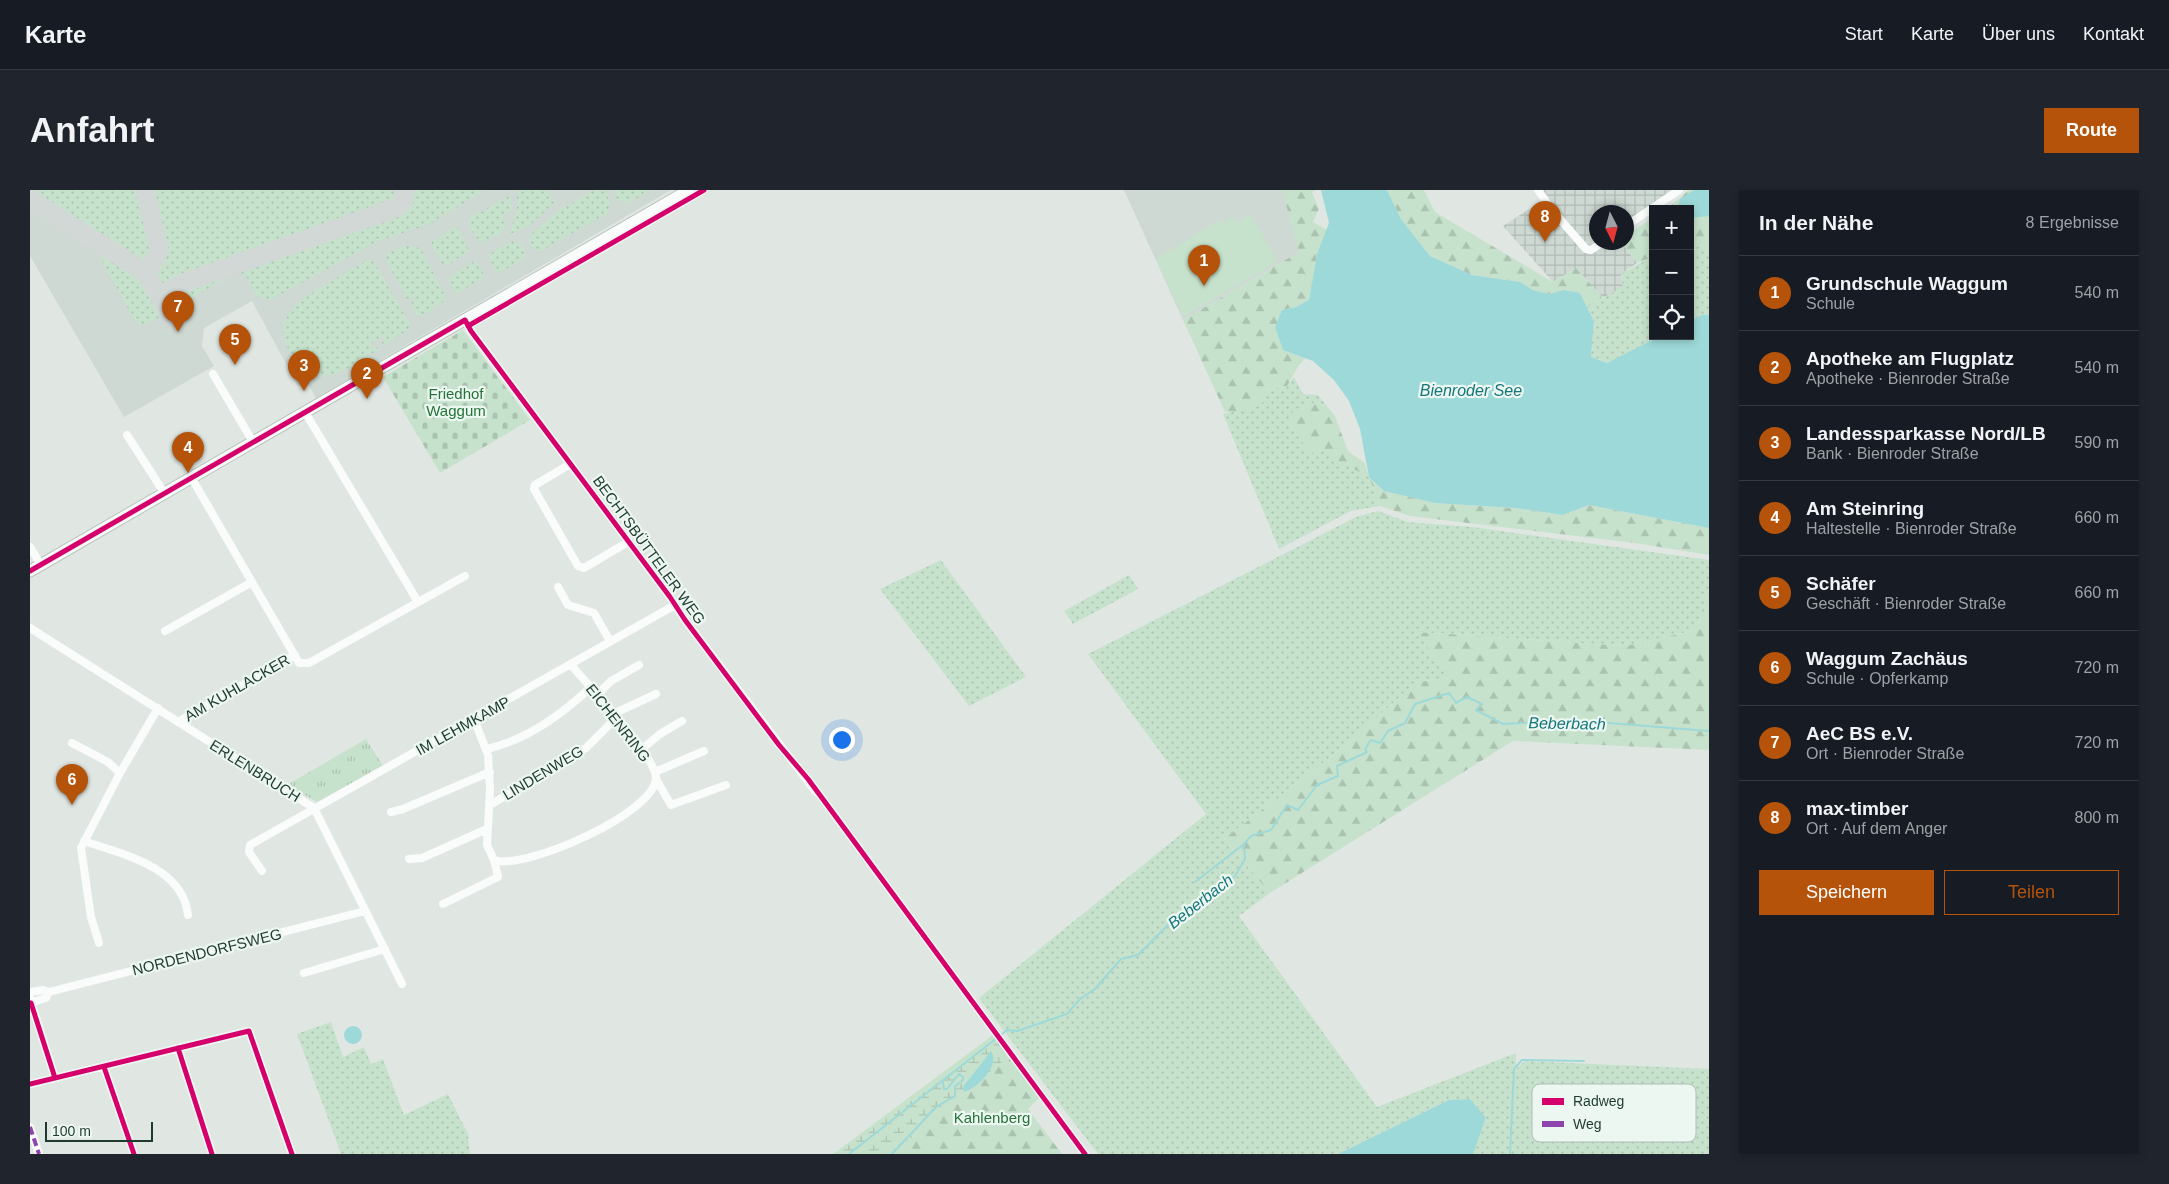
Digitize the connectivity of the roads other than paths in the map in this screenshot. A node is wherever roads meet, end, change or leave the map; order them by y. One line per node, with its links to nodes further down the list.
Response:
1 (689, 190): 6 (street)
2 (1538, 190): 5 (street)
3 (1679, 190): 4 (street)
4 (1634, 221)
5 (1589, 250)
6 (465, 320): 8 (street); 11 (street, BECHTSBÜTTELER WEG)
7 (213, 374): 10 (street)
8 (305, 412): 10 (street); 21 (street)
9 (127, 435): 13 (street)
10 (253, 442): 12 (street)
11 (570, 464): 14 (street, BECHTSBÜTTELER WEG); 14 (street)
12 (192, 477): 13 (street); 19 (street)
13 (165, 494): 16 (street)
14 (628, 542): 22 (street, BECHTSBÜTTELER WEG)
15 (30, 547): 16 (street)
16 (41, 565): 17 (street)
17 (30, 571)
18 (464, 576): 21 (street)
19 (252, 582): 24 (street); 26 (street)
20 (558, 587): 25 (street)
21 (418, 602): 26 (street)
22 (675, 605): 25 (street, IM LEHMKAMP); 45 (street, BECHTSBÜTTELER WEG)
23 (30, 628): 32 (street, ERLENBRUCH)
24 (165, 631)
25 (610, 641): 27 (street, IM LEHMKAMP)
26 (295, 655): 36 (street, AM KUHLACKER)
27 (571, 665): 29 (street, EICHENRING); 34 (street, IM LEHMKAMP)
28 (640, 665): 31 (street)
29 (590, 688): 31 (street, EICHENRING); 38 (street)
30 (656, 694): 33 (street)
31 (597, 695): 33 (street, EICHENRING)
32 (158, 708): 36 (street, ERLENBRUCH); 41 (street)
33 (614, 716): 39 (street, EICHENRING); 46 (street, LINDENWEG)
34 (474, 719): 38 (street); 47 (street, IM LEHMKAMP)
35 (682, 721): 39 (street)
36 (178, 722): 47 (street, ERLENBRUCH)
37 (72, 743): 41 (street)
38 (487, 749): 42 (street)
39 (641, 750): 43 (street, EICHENRING)
40 (704, 751): 43 (street)
41 (120, 772): 50 (street)
42 (490, 772): 46 (street); 48 (street)
43 (655, 776): 44 (street); 52 (street, EICHENRING)
44 (726, 785)
45 (816, 792)
46 (490, 805): 49 (street)
47 (314, 808): 53 (street, IM LEHMKAMP); 55 (street, ERLENBRUCH)
48 (391, 812)
49 (487, 829): 51 (street); 52 (street)
50 (84, 841): 56 (street); 57 (street)
51 (410, 859)
52 (494, 860): 54 (street)
53 (262, 872)
54 (443, 904)
55 (366, 911): 58 (street, ERLENBRUCH); 62 (street, NORDENDORFSWEG)
56 (188, 914)
57 (99, 943)
58 (385, 950): 59 (street); 60 (street, ERLENBRUCH)
59 (304, 974)
60 (402, 984)
61 (30, 992): 62 (street, NORDENDORFSWEG)
62 (50, 992): 63 (street, NORDENDORFSWEG)
63 (30, 1001): 66 (street)
64 (178, 1048): 65 (street); 71 (street); 72 (street)
65 (104, 1067): 66 (street); 70 (street)
66 (55, 1078): 67 (street)
67 (30, 1084)
68 (30, 1127): 69 (street)
69 (39, 1154)
70 (134, 1154)
71 (212, 1154)
72 (292, 1154)

